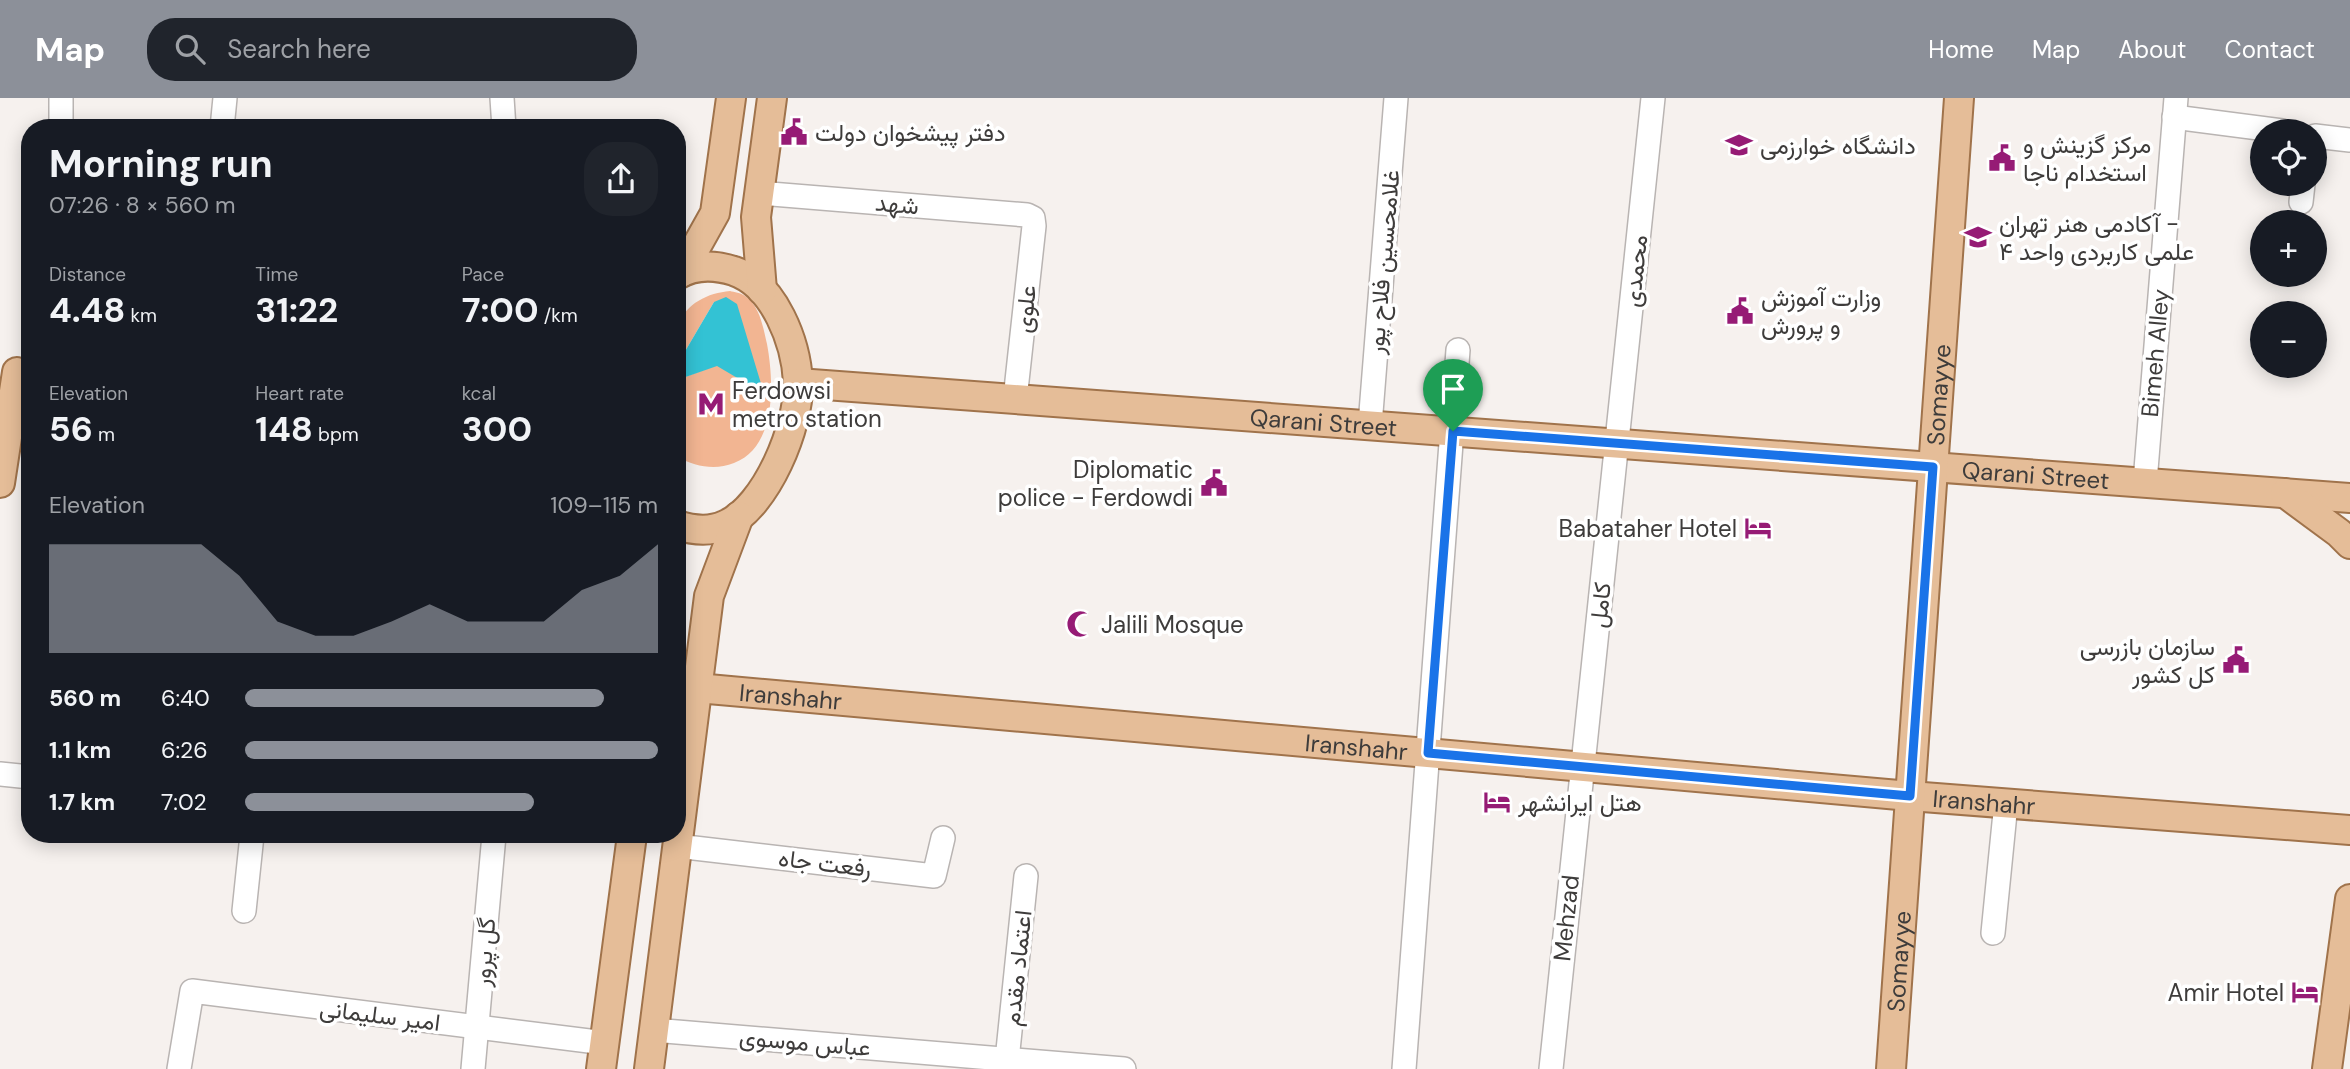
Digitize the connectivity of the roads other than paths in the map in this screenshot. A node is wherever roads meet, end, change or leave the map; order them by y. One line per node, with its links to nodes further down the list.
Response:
1 (61, 98): 10 (street)
2 (225, 98): 11 (street)
3 (502, 98): 12 (street)
4 (731, 98): 18 (main road)
5 (772, 98): 16 (main road)
6 (1396, 98): 25 (street, غلامحسین فلاح‌ پور)
7 (1653, 98): 27 (street, محمدی)
8 (1959, 98): 28 (main road, Somayye)
9 (2175, 107): 13 (street); 29 (street, Bimeh Alley)
10 (61, 119)
11 (223, 119)
12 (503, 119)
13 (2250, 124)
14 (2327, 137): 15 (street)
15 (2350, 140)
16 (760, 193): 17 (street, شهد); 20 (main road)
17 (1033, 218): 24 (street, علوی)
18 (686, 261)
19 (686, 271): 20 (main road)
20 (762, 289): 23 (main road)
21 (1458, 350): 26 (street)
22 (16, 372): 30 (main road)
23 (798, 383): 24 (main road, Qarani Street); 33 (main road)
24 (1015, 399): 25 (main road, Qarani Street)
25 (1370, 425): 26 (main road, Qarani Street)
26 (1453, 431): 27 (main road, Qarani Street); 37 (street)
27 (1616, 444): 28 (main road, Qarani Street); 38 (street, کامل)
28 (1933, 467): 29 (main road, Qarani Street); 42 (main road, Somayye)
29 (2145, 482): 31 (main road, Qarani Street)
30 (0, 483)
31 (2284, 493): 32 (main road, Qarani Street); 35 (main road)
32 (2350, 498)
33 (739, 516): 34 (main road); 36 (main road)
34 (686, 527)
35 (2350, 544)
36 (697, 688): 37 (main road, Iranshahr); 40 (main road)
37 (1428, 753): 38 (main road, Iranshahr); 64 (street)
38 (1582, 767): 42 (main road, Iranshahr); 65 (street, Mehzad)
39 (0, 774): 41 (street)
40 (686, 775)
41 (21, 776)
42 (1910, 796): 43 (main road, Iranshahr); 66 (main road, Somayye)
43 (2006, 803): 44 (main road, Iranshahr); 54 (street)
44 (2350, 830)
45 (943, 838): 50 (street, رفعت جاه)
46 (251, 843): 53 (street)
47 (493, 843): 55 (street, گل پرور)
48 (631, 843): 57 (main road)
49 (677, 843): 50 (main road)
50 (677, 846): 56 (main road)
51 (1027, 876): 58 (street, اعتماد مقدم)
52 (2350, 899): 67 (main road)
53 (244, 911)
54 (1993, 933)
55 (478, 1027): 57 (street, امیر سلیمانی); 60 (street, امیر سلیمانی); 61 (street, گل پرور)
56 (653, 1030): 58 (street, عباس موسوی); 62 (main road)
57 (603, 1056)
58 (1007, 1060): 59 (street, عباس موسوی)
59 (1038, 1065): 63 (street, عباس موسوی)
60 (179, 1069)
61 (472, 1069)
62 (649, 1069)
63 (1124, 1069)
64 (1404, 1069)
65 (1550, 1069)
66 (1891, 1069)
67 (2328, 1069)

